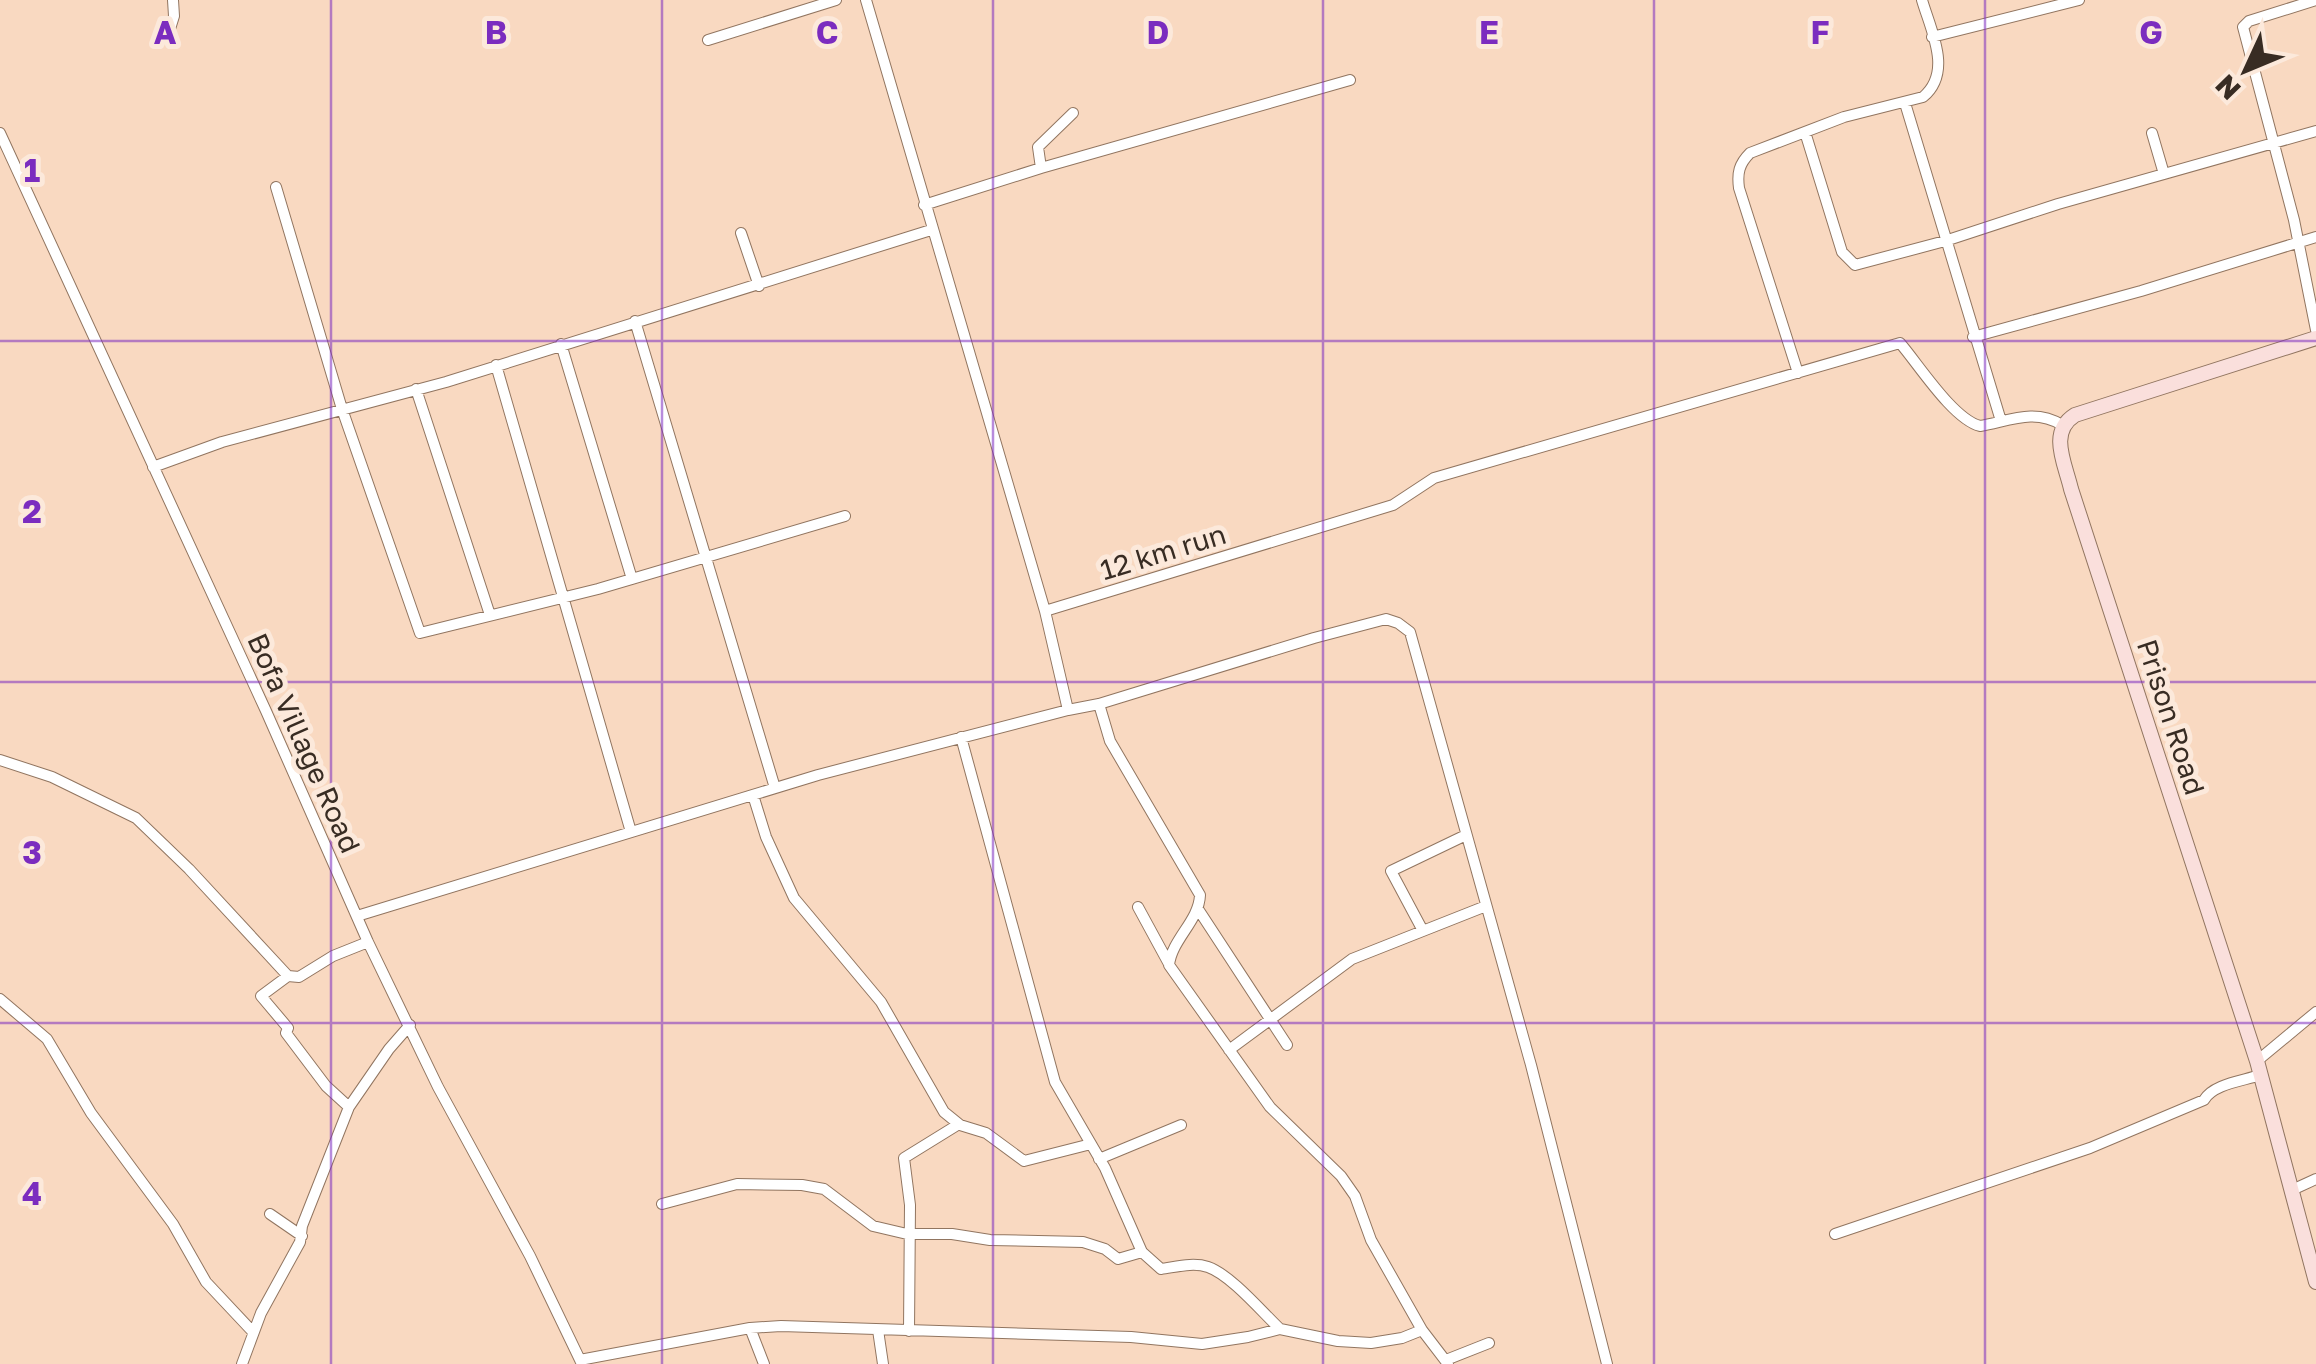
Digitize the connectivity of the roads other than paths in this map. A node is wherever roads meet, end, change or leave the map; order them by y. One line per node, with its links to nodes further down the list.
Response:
1 (173, 0): 7 (street)
2 (836, 0): 9 (street)
3 (866, 0): 22 (street)
4 (1922, 0): 8 (street)
5 (2079, 0): 8 (street)
6 (2316, 0): 17 (street)
7 (169, 32)
8 (1932, 37): 11 (street)
9 (708, 40)
10 (1350, 80): 19 (street)
11 (1905, 103): 14 (street); 27 (street)
12 (1073, 113): 19 (street)
13 (2316, 131): 17 (street)
14 (1805, 132): 27 (street); 35 (street)
15 (0, 133): 18 (street, Bofa Village Road)
16 (2152, 134): 20 (street)
17 (2274, 142): 20 (street); 26 (street)
18 (4, 153): 40 (street, Bofa Village Road)
19 (1041, 168): 22 (street)
20 (2164, 174): 27 (street)
21 (276, 187): 37 (street)
22 (924, 205): 23 (street)
23 (930, 230): 28 (street); 45 (street)
24 (741, 233): 28 (street)
25 (2316, 237): 26 (street)
26 (2299, 240): 30 (street); 31 (street)
27 (1945, 242): 31 (street)
28 (759, 286): 29 (street)
29 (635, 321): 33 (street); 42 (street)
30 (2316, 330)
31 (1973, 337): 38 (street)
32 (2316, 338): 39 (street)
33 (561, 344): 34 (street); 43 (street)
34 (496, 366): 36 (street); 44 (street)
35 (1798, 373): 38 (street, 12 km run); 45 (street, 12 km run)
36 (416, 389): 37 (street); 46 (street)
37 (342, 408): 40 (street); 46 (street)
38 (2000, 421): 39 (street, 12 km run)
39 (2062, 425): 69 (street, Prison Road)
40 (153, 467): 58 (street, Bofa Village Road)
41 (845, 516): 42 (street)
42 (706, 557): 43 (street); 51 (street)
43 (632, 579): 44 (street)
44 (562, 597): 46 (street); 53 (street)
45 (1046, 612): 48 (street)
46 (490, 615)
47 (1099, 704): 48 (street); 54 (street); 57 (street)
48 (1068, 710): 49 (street)
49 (962, 738): 51 (street); 73 (street)
50 (0, 760): 62 (street)
51 (775, 788): 52 (street)
52 (753, 795): 53 (street); 71 (street)
53 (631, 832): 58 (street)
54 (1466, 835): 55 (street); 59 (street)
55 (1486, 906): 59 (street); 96 (street)
56 (1138, 907): 61 (street)
57 (1198, 909): 61 (street); 65 (street)
58 (357, 916): 60 (street, Bofa Village Road)
59 (1422, 929): 65 (street)
60 (368, 942): 62 (street); 66 (street, Bofa Village Road)
61 (1169, 965): 68 (street)
62 (288, 976): 70 (street)
63 (0, 998): 89 (street)
64 (2316, 1012): 69 (street)
65 (1270, 1019): 67 (street); 68 (street)
66 (410, 1025): 70 (street); 91 (street, Bofa Village Road)
67 (1286, 1045)
68 (1229, 1050): 87 (street)
69 (2259, 1068): 76 (street, Prison Road); 80 (street)
70 (348, 1107): 81 (street)
71 (959, 1124): 73 (street); 79 (street)
72 (1181, 1125): 74 (street)
73 (1090, 1144): 74 (street)
74 (1099, 1159): 82 (street)
75 (2316, 1179): 76 (street)
76 (2292, 1190): 83 (street, Prison Road)
77 (662, 1204): 79 (street)
78 (270, 1214): 81 (street)
79 (907, 1234): 82 (street); 88 (street)
80 (1835, 1234)
81 (302, 1236): 89 (street)
82 (1142, 1252): 85 (street)
83 (2316, 1282)
84 (750, 1328): 86 (street); 91 (street); 94 (street)
85 (1280, 1329): 87 (street); 88 (street)
86 (878, 1330): 88 (street); 95 (street)
87 (1422, 1330): 92 (street)
88 (909, 1331)
89 (253, 1332): 93 (street)
90 (1488, 1343): 92 (street)
91 (582, 1362)
92 (1447, 1362)
93 (242, 1364)
94 (764, 1364)
95 (883, 1364)
96 (1607, 1364)

